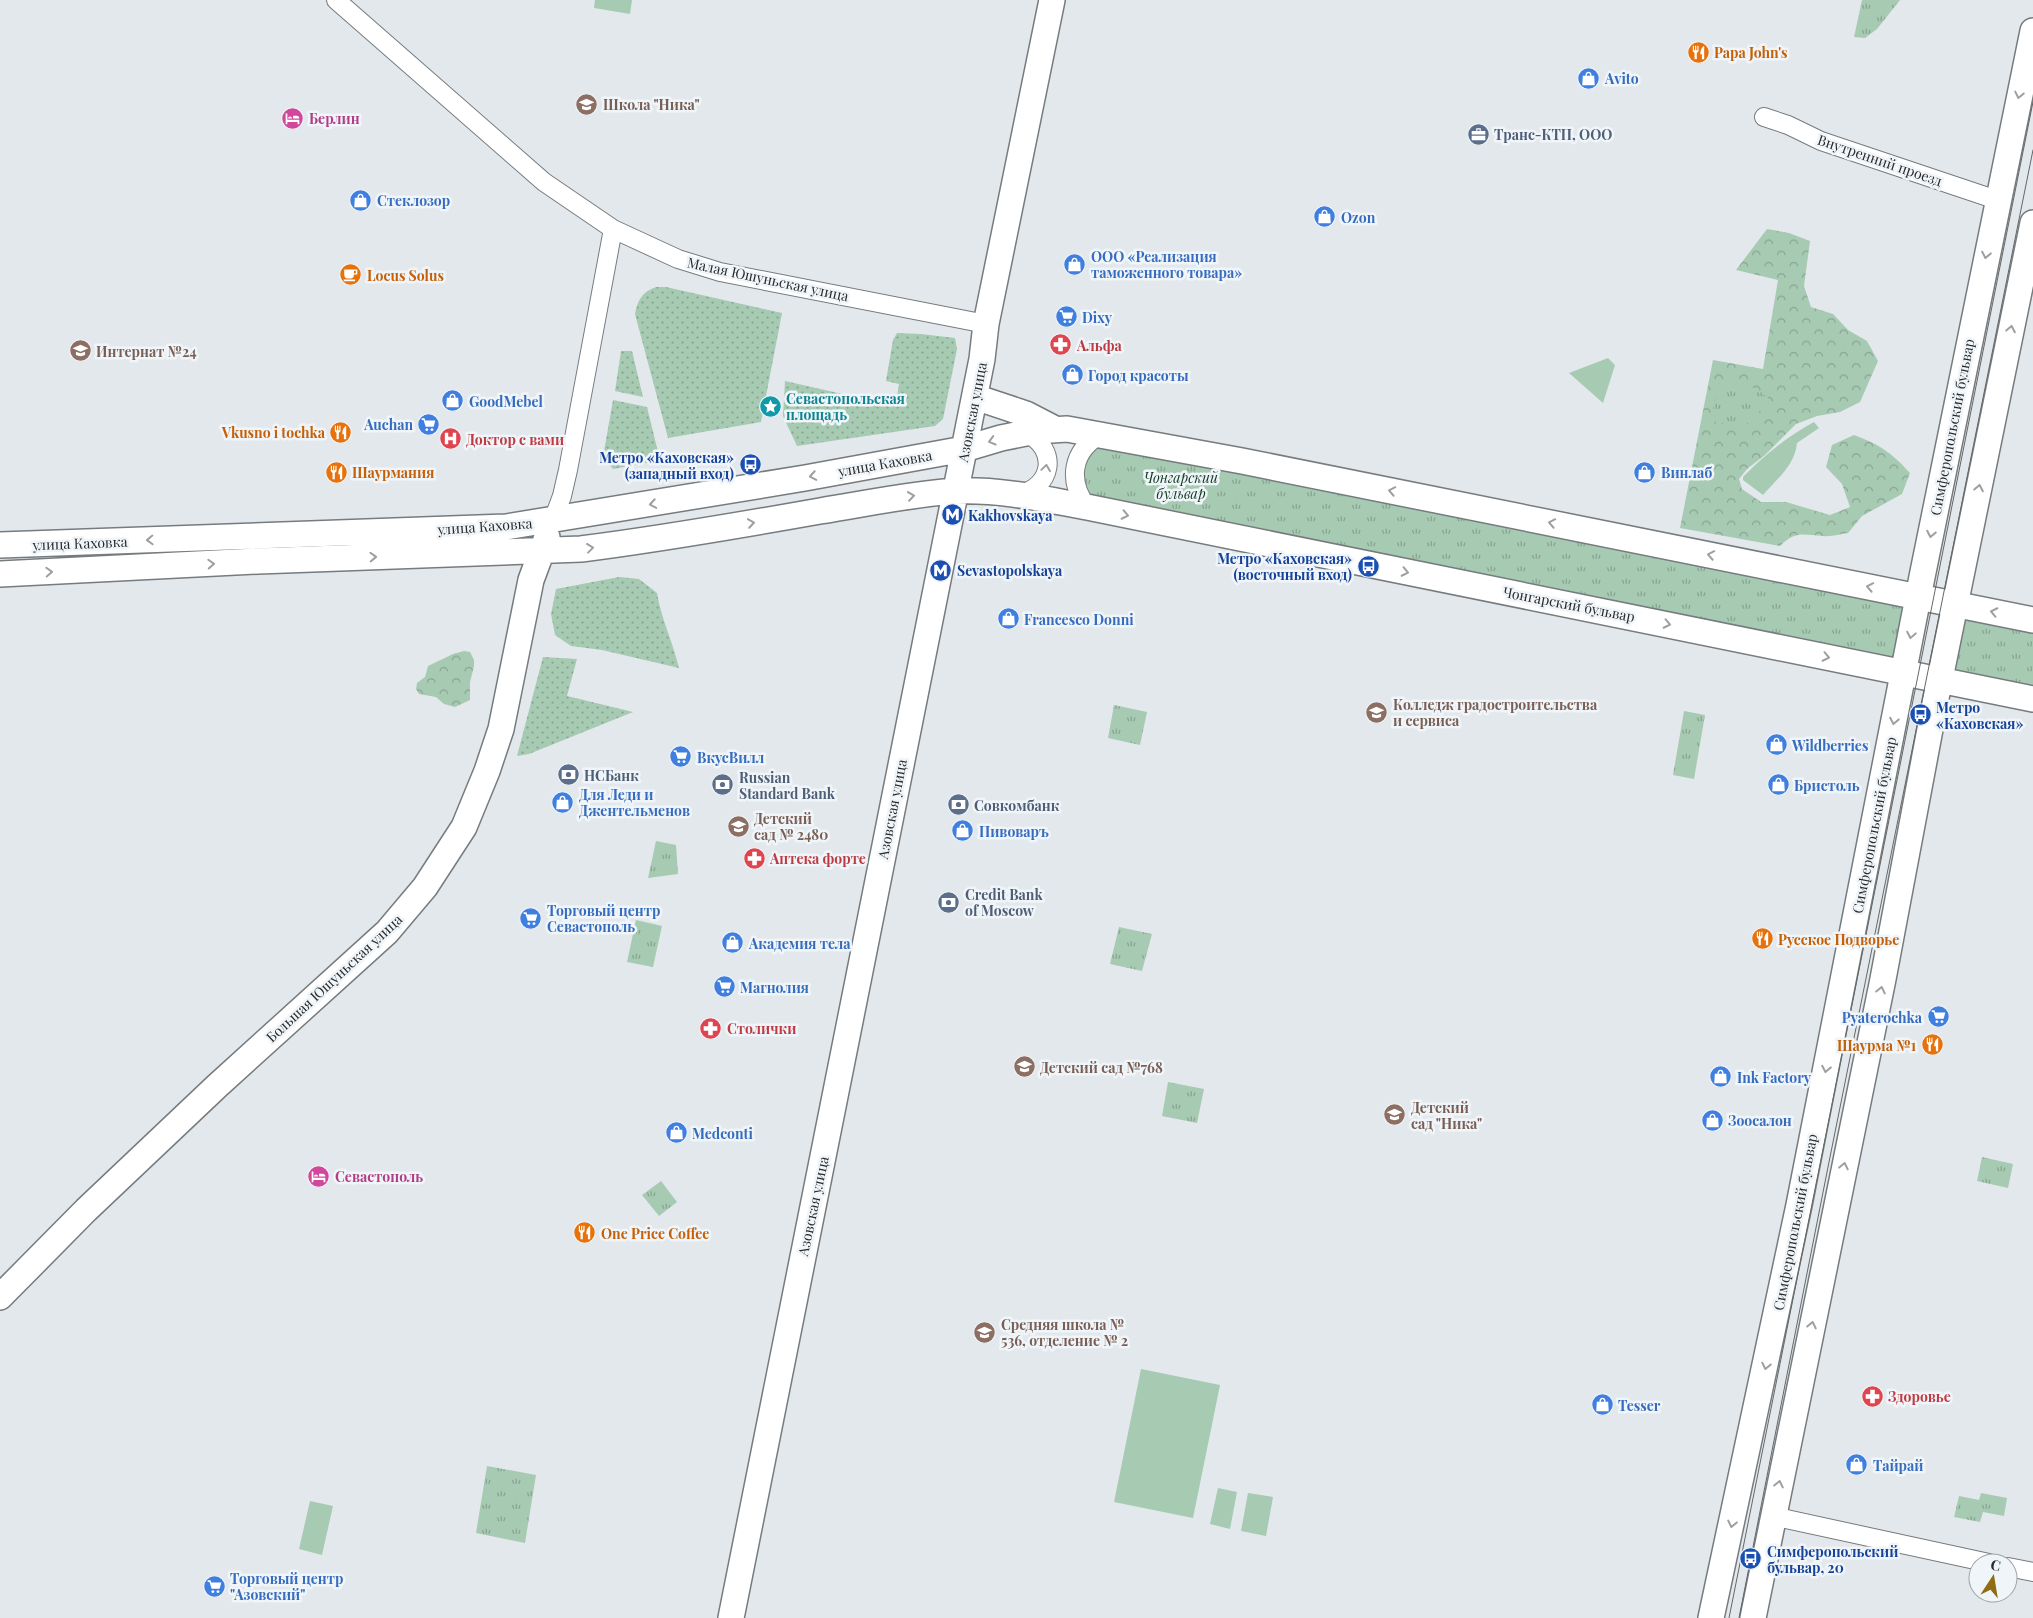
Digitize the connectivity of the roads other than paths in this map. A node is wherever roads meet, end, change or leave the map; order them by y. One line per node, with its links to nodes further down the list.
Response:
1 (336, 0): 7 (street, Малая Юшуньская улица)
2 (1052, 0): 8 (main road, Азовская улица)
3 (2033, 31): 5 (main road, Симферопольский бульвар, one-way to 5)
4 (1764, 117): 5 (street, Внутренний проезд)
5 (1997, 200): 21 (main road, Симферопольский бульвар, one-way to 21)
6 (2033, 223): 22 (main road, one-way to 6)
7 (613, 228): 8 (street, Малая Юшуньская улица); 17 (street)
8 (986, 324): 9 (main road, Азовская улица)
9 (974, 397): 10 (main road); 13 (main road, Азовская улица)
10 (1055, 429): 11 (main road); 12 (main road)
11 (1026, 433): 13 (main road, one-way to 13); 15 (street, one-way to 11)
12 (1101, 434): 16 (street); 21 (main road, one-way to 12)
13 (964, 449): 14 (main road, Азовская улица); 17 (main road, улица Каховка, one-way to 17)
14 (956, 491): 15 (main road, Чонгарский бульвар); 19 (main road, улица Каховка, one-way to 14); 32 (main road, Азовская улица)
15 (1017, 495): 16 (main road, Чонгарский бульвар)
16 (1087, 507): 24 (main road, Чонгарский бульвар, one-way to 24)
17 (553, 520): 18 (main road, улица Каховка, one-way to 18); 19 (main road, Большая Юшуньская улица)
18 (0, 545)
19 (541, 551): 20 (main road, улица Каховка, one-way to 19); 27 (main road, Большая Юшуньская улица)
20 (0, 574)
21 (1918, 597): 22 (main road); 24 (main road, Симферопольский бульвар, one-way to 24)
22 (1955, 604): 23 (main road, one-way to 22); 25 (main road)
23 (2033, 620)
24 (1904, 673): 25 (main road, Чонгарский бульвар); 33 (main road, Симферопольский бульвар, one-way to 33)
25 (1940, 680): 26 (main road, Чонгарский бульвар); 28 (main road, one-way to 25)
26 (2033, 699)
27 (0, 1297)
28 (1772, 1516): 29 (street); 34 (main road)
29 (1968, 1558)
30 (2018, 1569): 31 (street)
31 (2033, 1572)
32 (731, 1618)
33 (1712, 1618)
34 (1753, 1618)

